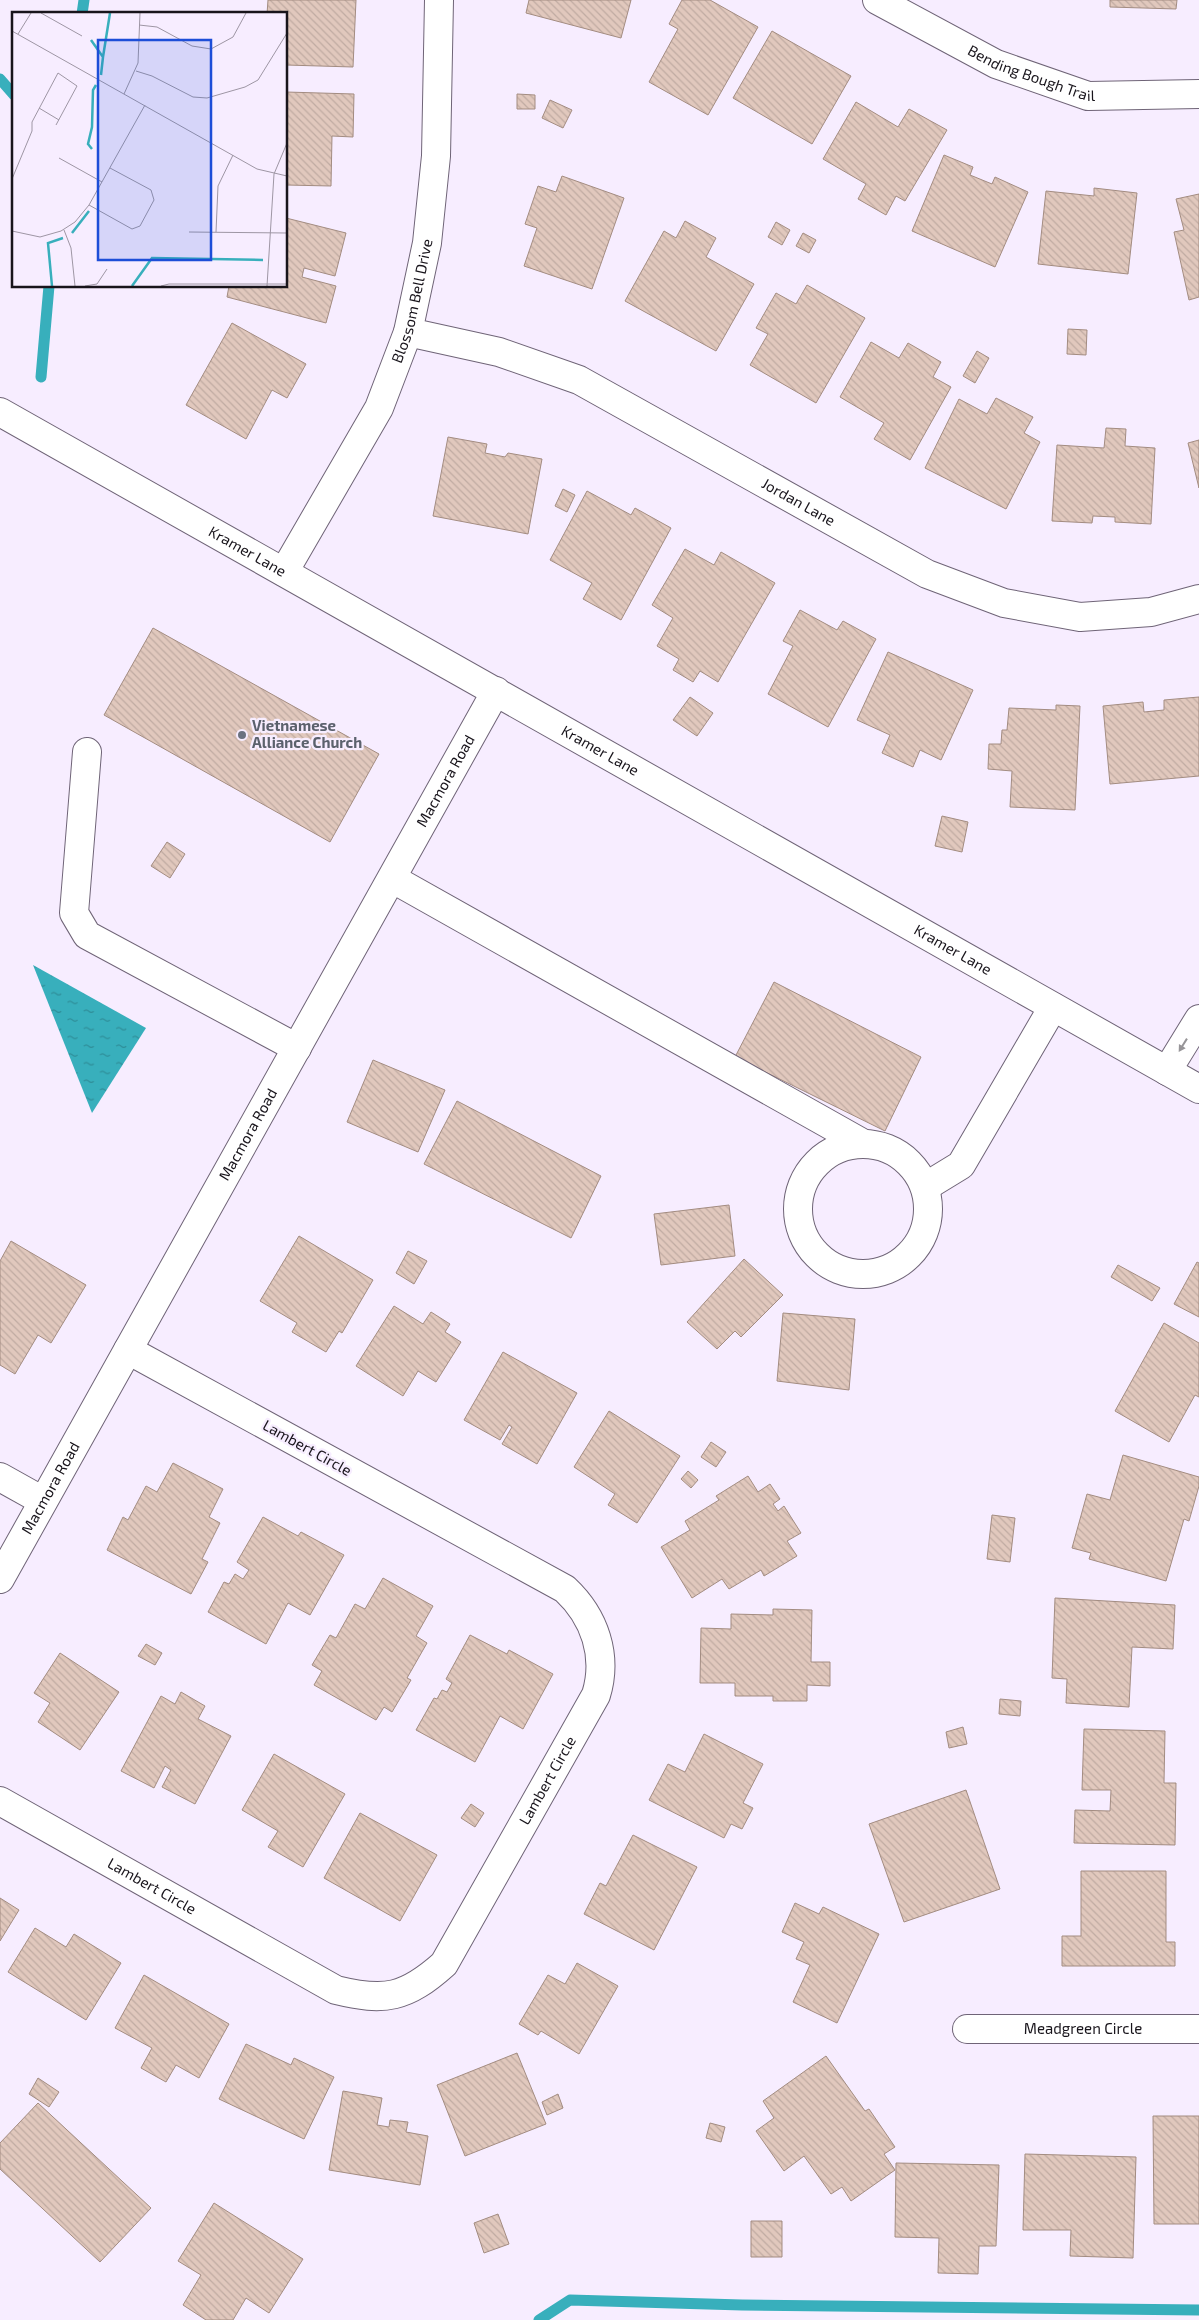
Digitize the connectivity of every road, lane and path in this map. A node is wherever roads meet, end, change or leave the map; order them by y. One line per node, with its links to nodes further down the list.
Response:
1 (438, 0): 4 (street, Blossom Bell Drive)
2 (878, 0): 3 (street, Bending Bough Trail)
3 (1199, 94)
4 (408, 332): 6 (street, Blossom Bell Drive); 7 (street, Jordan Lane)
5 (0, 412): 6 (street, Kramer Lane)
6 (284, 572): 8 (street, Kramer Lane)
7 (1199, 599)
8 (496, 691): 10 (street, Macmora Road); 11 (street, Kramer Lane)
9 (87, 752): 13 (street)
10 (393, 879): 13 (street, Macmora Road); 16 (street)
11 (1053, 1007): 14 (street, Kramer Lane); 17 (street)
12 (1199, 1019): 14 (street, one-way to 14)
13 (297, 1048): 18 (street, Macmora Road)
14 (1167, 1071): 15 (street, Kramer Lane)
15 (1199, 1089)
16 (864, 1144): 17 (street); 17 (street)
17 (926, 1187)
18 (128, 1350): 20 (street, Macmora Road); 22 (street, Lambert Circle)
19 (0, 1477): 20 (street)
20 (43, 1501): 21 (street, Macmora Road)
21 (0, 1579)
22 (0, 1801)
23 (967, 2030): 24 (street, Meadgreen Circle)
24 (1199, 2030)

